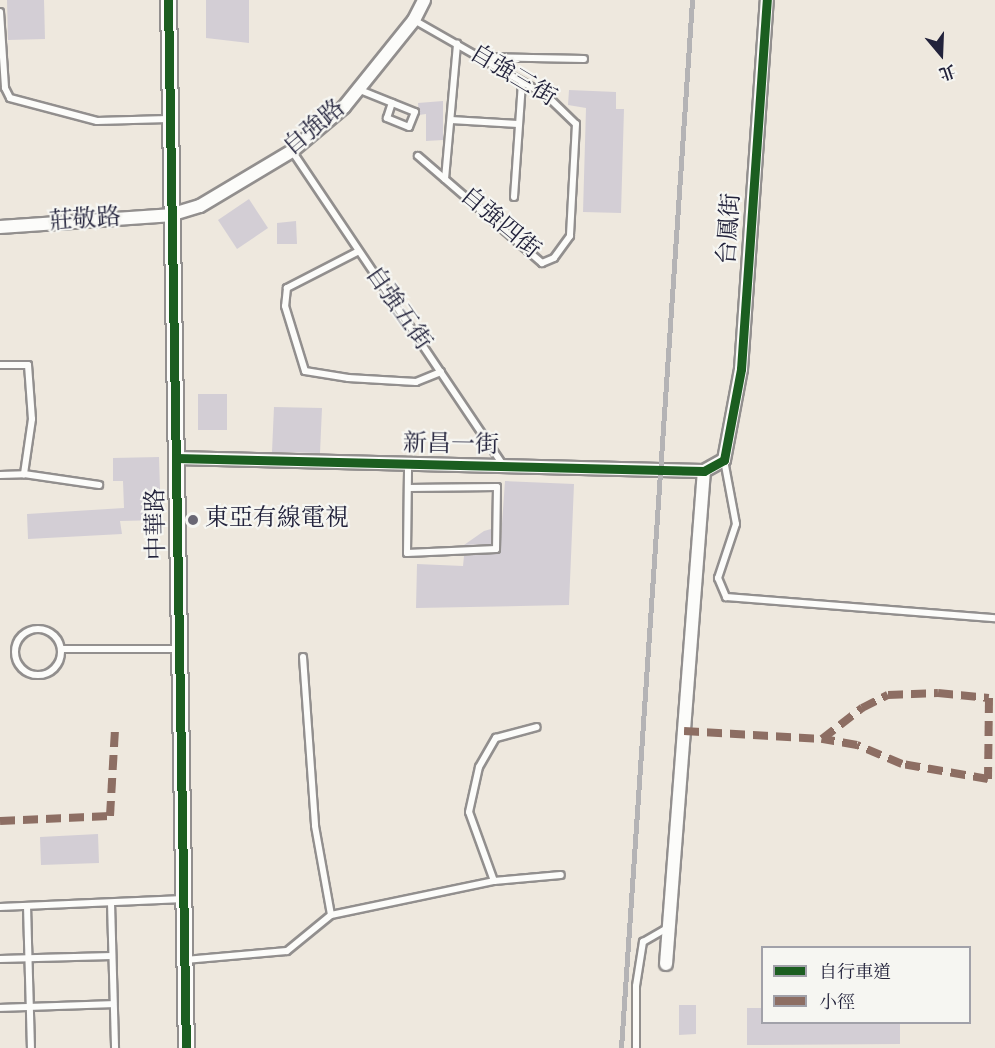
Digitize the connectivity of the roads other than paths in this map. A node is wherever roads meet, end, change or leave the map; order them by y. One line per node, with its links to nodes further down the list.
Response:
1 (168, 0): 12 (street, 中華路)
2 (424, 0): 5 (street, 自強路)
3 (767, 0): 26 (street, 台鳳街)
4 (0, 12): 12 (lane)
5 (414, 20): 6 (lane, 自強三街); 10 (street, 自強路)
6 (457, 44): 7 (lane, 自強三街); 13 (lane, 自強四街)
7 (479, 57): 8 (lane); 9 (lane, 自強三街)
8 (584, 59)
9 (522, 82): 14 (lane); 22 (lane, 自強三街)
10 (360, 90): 11 (lane); 15 (street, 自強路)
11 (392, 103): 11 (lane)
12 (169, 119): 19 (street, 中華路)
13 (451, 120): 14 (lane); 17 (lane, 自強四街)
14 (518, 124): 18 (lane)
15 (292, 152): 19 (street, 自強路); 21 (lane, 自強五街)
16 (418, 156): 17 (lane, 自強四街)
17 (445, 179): 22 (lane, 自強四街)
18 (514, 197)
19 (170, 215): 20 (street, 莊敬路); 25 (street, 中華路)
20 (0, 227)
21 (357, 252): 24 (lane, 自強五街); 24 (lane)
22 (554, 258)
23 (0, 365): 30 (lane)
24 (441, 372): 28 (lane, 自強五街)
25 (176, 458): 27 (street, 新昌一街); 36 (street, 中華路)
26 (724, 460): 29 (street); 34 (lane)
27 (408, 465): 28 (street, 新昌一街); 33 (lane)
28 (504, 466): 29 (street, 新昌一街)
29 (704, 471): 46 (street)
30 (24, 474): 31 (lane); 32 (lane)
31 (0, 475)
32 (99, 485)
33 (408, 488): 33 (lane)
34 (995, 618)
35 (61, 649): 35 (lane); 36 (lane)
36 (180, 649): 41 (street, 中華路)
37 (303, 657): 45 (lane)
38 (537, 727): 40 (lane)
39 (561, 875): 40 (lane)
40 (494, 880): 45 (lane)
41 (184, 899): 42 (lane); 50 (street, 中華路)
42 (111, 903): 43 (lane); 47 (lane)
43 (27, 906): 44 (lane); 49 (lane)
44 (0, 907)
45 (331, 915): 50 (lane)
46 (669, 927): 51 (street); 58 (lane)
47 (112, 956): 49 (lane); 52 (lane)
48 (0, 958): 49 (lane)
49 (29, 958): 53 (lane)
50 (185, 960): 57 (street, 中華路)
51 (666, 964)
52 (113, 1004): 53 (lane); 56 (lane)
53 (30, 1007): 54 (lane); 55 (lane)
54 (0, 1008)
55 (31, 1048)
56 (114, 1048)
57 (186, 1048)
58 (636, 1048)

